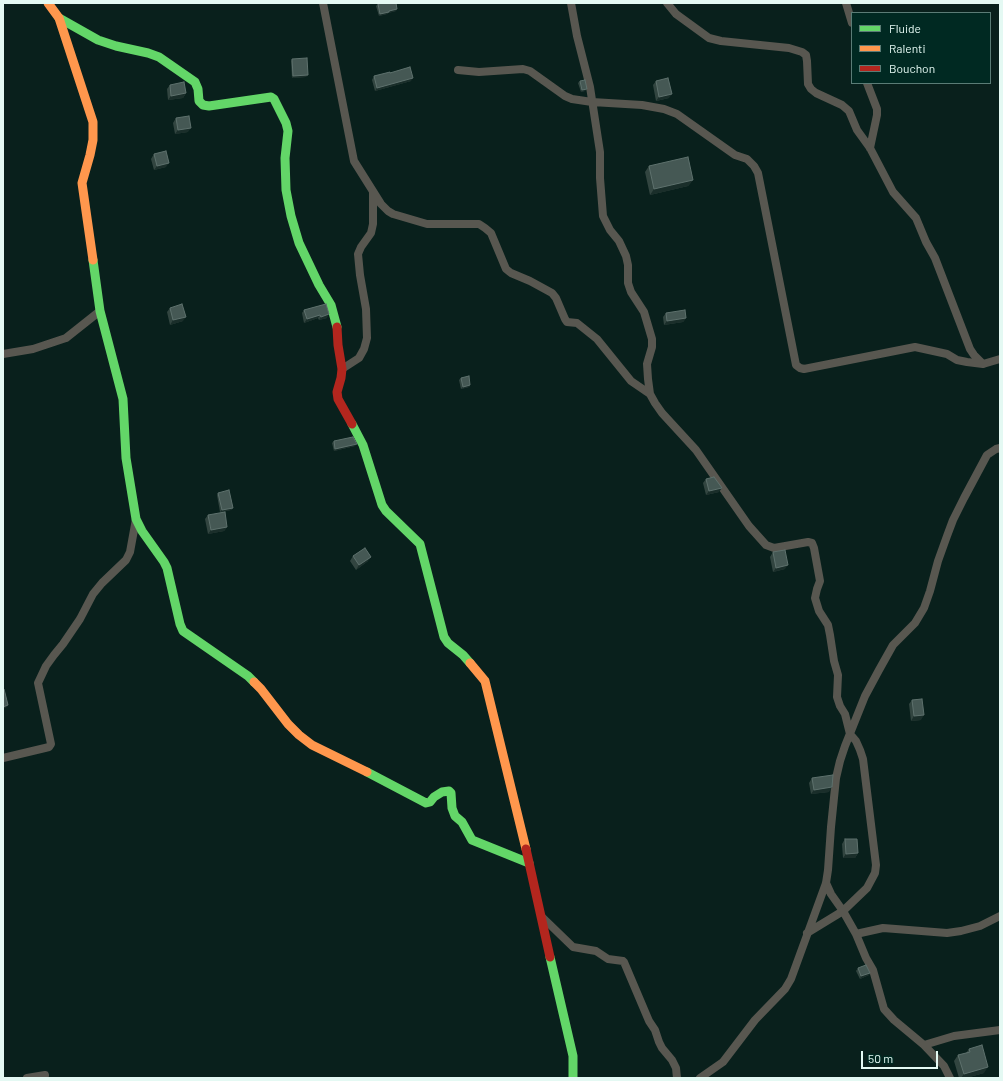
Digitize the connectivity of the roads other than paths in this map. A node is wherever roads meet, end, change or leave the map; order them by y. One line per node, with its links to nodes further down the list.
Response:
1 (48, 3): 6 (street)
2 (323, 3): 12 (street)
3 (571, 3): 10 (street)
4 (667, 3): 11 (street)
5 (846, 3): 7 (street)
6 (59, 18): 13 (street); 17 (street)
7 (851, 20)
8 (458, 70): 10 (street)
9 (867, 84): 11 (street)
10 (592, 102): 16 (street); 18 (street)
11 (870, 148): 16 (street)
12 (374, 192): 17 (street); 18 (street)
13 (100, 311): 14 (street); 20 (street)
14 (3, 354)
15 (1000, 359): 16 (street)
16 (983, 364)
17 (342, 369): 23 (street)
18 (650, 394): 21 (street)
19 (1000, 448): 21 (street)
20 (136, 519): 22 (street); 23 (street)
21 (850, 734): 24 (street); 25 (street)
22 (3, 758)
23 (529, 863): 26 (street)
24 (826, 883): 25 (street); 28 (street)
25 (843, 911): 28 (street); 29 (street)
26 (541, 916): 34 (street); 35 (street)
27 (1000, 916): 29 (street)
28 (807, 933): 36 (street)
29 (856, 934): 31 (street)
30 (1000, 1030): 31 (street)
31 (924, 1045): 37 (street)
32 (45, 1075): 33 (street)
33 (27, 1078)
34 (573, 1078)
35 (677, 1078)
36 (700, 1078)
37 (950, 1078)

